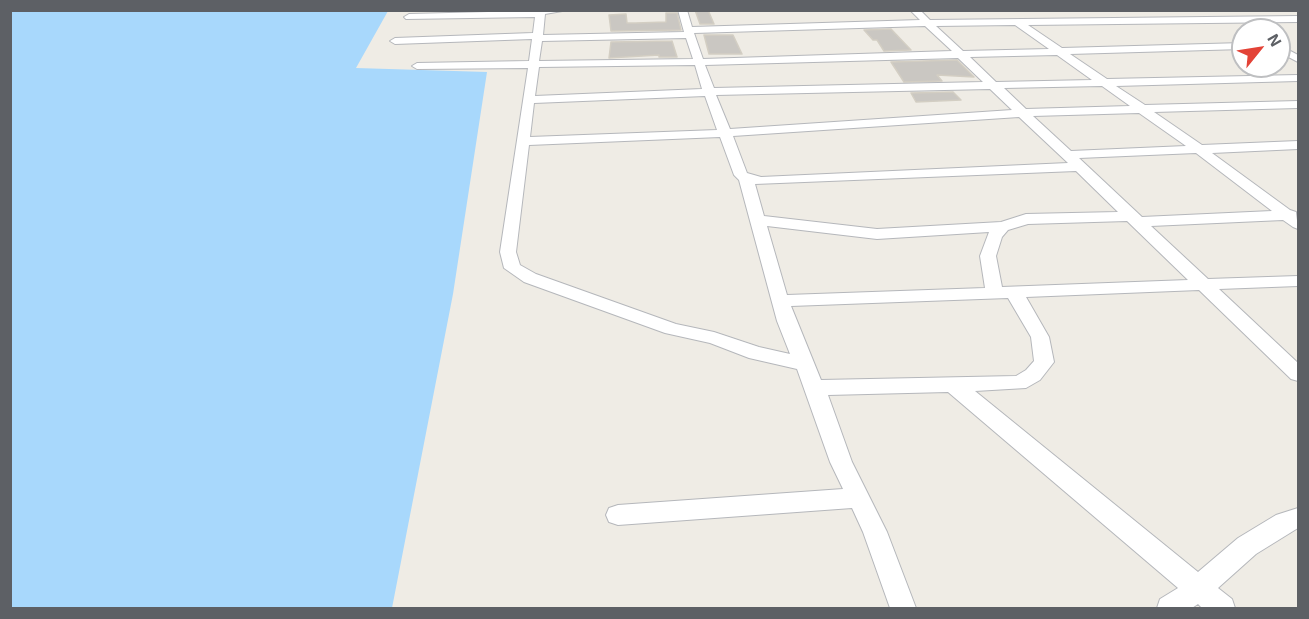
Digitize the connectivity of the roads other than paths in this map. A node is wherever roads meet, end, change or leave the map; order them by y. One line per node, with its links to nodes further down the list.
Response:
1 (564, 10): 6 (street)
2 (682, 10): 14 (street)
3 (914, 10): 12 (street)
4 (999, 10): 11 (street)
5 (1203, 10): 10 (street)
6 (540, 12): 7 (street); 15 (street)
7 (476, 13): 8 (street)
8 (409, 17)
9 (1299, 19): 10 (street)
10 (1221, 20): 11 (street); 13 (street)
11 (1018, 22): 12 (street); 18 (street)
12 (927, 23): 14 (street); 19 (street)
13 (1231, 25)
14 (690, 32): 15 (street); 20 (street)
15 (537, 37): 16 (street); 21 (street)
16 (395, 41)
17 (1231, 46): 18 (street)
18 (1060, 51): 19 (street); 24 (street)
19 (959, 54): 20 (street); 25 (street)
20 (699, 62): 21 (street); 26 (street)
21 (533, 64): 22 (street); 27 (street)
22 (417, 66)
23 (1299, 78): 24 (street)
24 (1103, 82): 25 (street); 29 (street)
25 (992, 85): 26 (street); 30 (street)
26 (709, 92): 27 (street); 31 (street)
27 (527, 100): 32 (street)
28 (1299, 104): 29 (street)
29 (1142, 109): 30 (street); 34 (street)
30 (1022, 113): 31 (street); 35 (street)
31 (726, 132): 32 (street); 37 (street)
32 (522, 141): 46 (street)
33 (1299, 145): 34 (street)
34 (1199, 149): 35 (street); 38 (street)
35 (1066, 155): 36 (street)
36 (1079, 167): 37 (street); 39 (street)
37 (746, 179): 40 (street)
38 (1295, 218): 39 (street)
39 (1134, 219): 41 (street); 43 (street)
40 (757, 220): 41 (street); 45 (street)
41 (1003, 227): 44 (street)
42 (1299, 281): 43 (street)
43 (1202, 284): 44 (street); 47 (street)
44 (1005, 292): 45 (street); 48 (street)
45 (781, 302): 46 (street)
46 (805, 364): 49 (street)
47 (1294, 366)
48 (952, 384): 49 (street); 53 (street)
49 (815, 388): 50 (street)
50 (859, 498): 51 (street); 54 (street)
51 (618, 515)
52 (1299, 518): 53 (street)
53 (1198, 589): 55 (street); 56 (street)
54 (903, 609)
55 (1170, 609)
56 (1222, 609)

